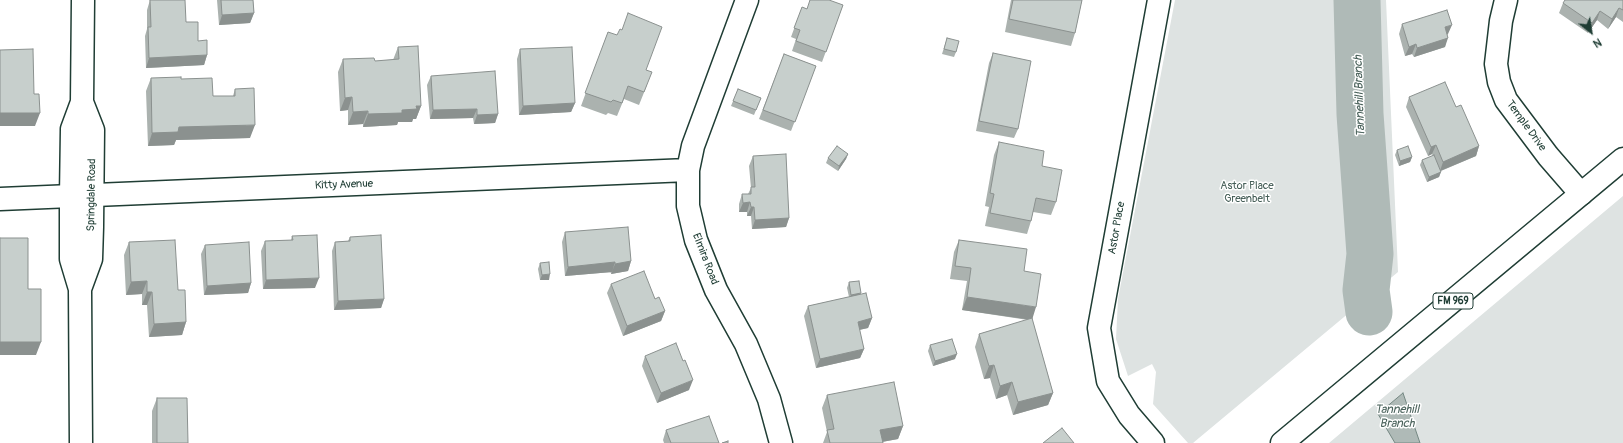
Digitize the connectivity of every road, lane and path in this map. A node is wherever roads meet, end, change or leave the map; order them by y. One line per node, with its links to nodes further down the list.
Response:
1 (83, 0): 5 (street, Springdale Road)
2 (747, 0): 7 (street, Elmira Road)
3 (1159, 0): 15 (street, Astor Place)
4 (1506, 0): 8 (street, Temple Drive)
5 (82, 102): 9 (street, Springdale Road); 10 (street, Springdale Road)
6 (1623, 159): 8 (street, FM 969)
7 (688, 170): 10 (street, Kitty Avenue); 14 (street, Elmira Road)
8 (1581, 194): 16 (street, FM 969)
9 (71, 196): 10 (street, Kitty Avenue); 11 (street, Kitty Avenue); 12 (street, Springdale Road)
10 (92, 196): 12 (street, Springdale Road)
11 (0, 199)
12 (80, 288): 13 (street, Springdale Road)
13 (81, 443)
14 (781, 443)
15 (1153, 443)
16 (1282, 443)

